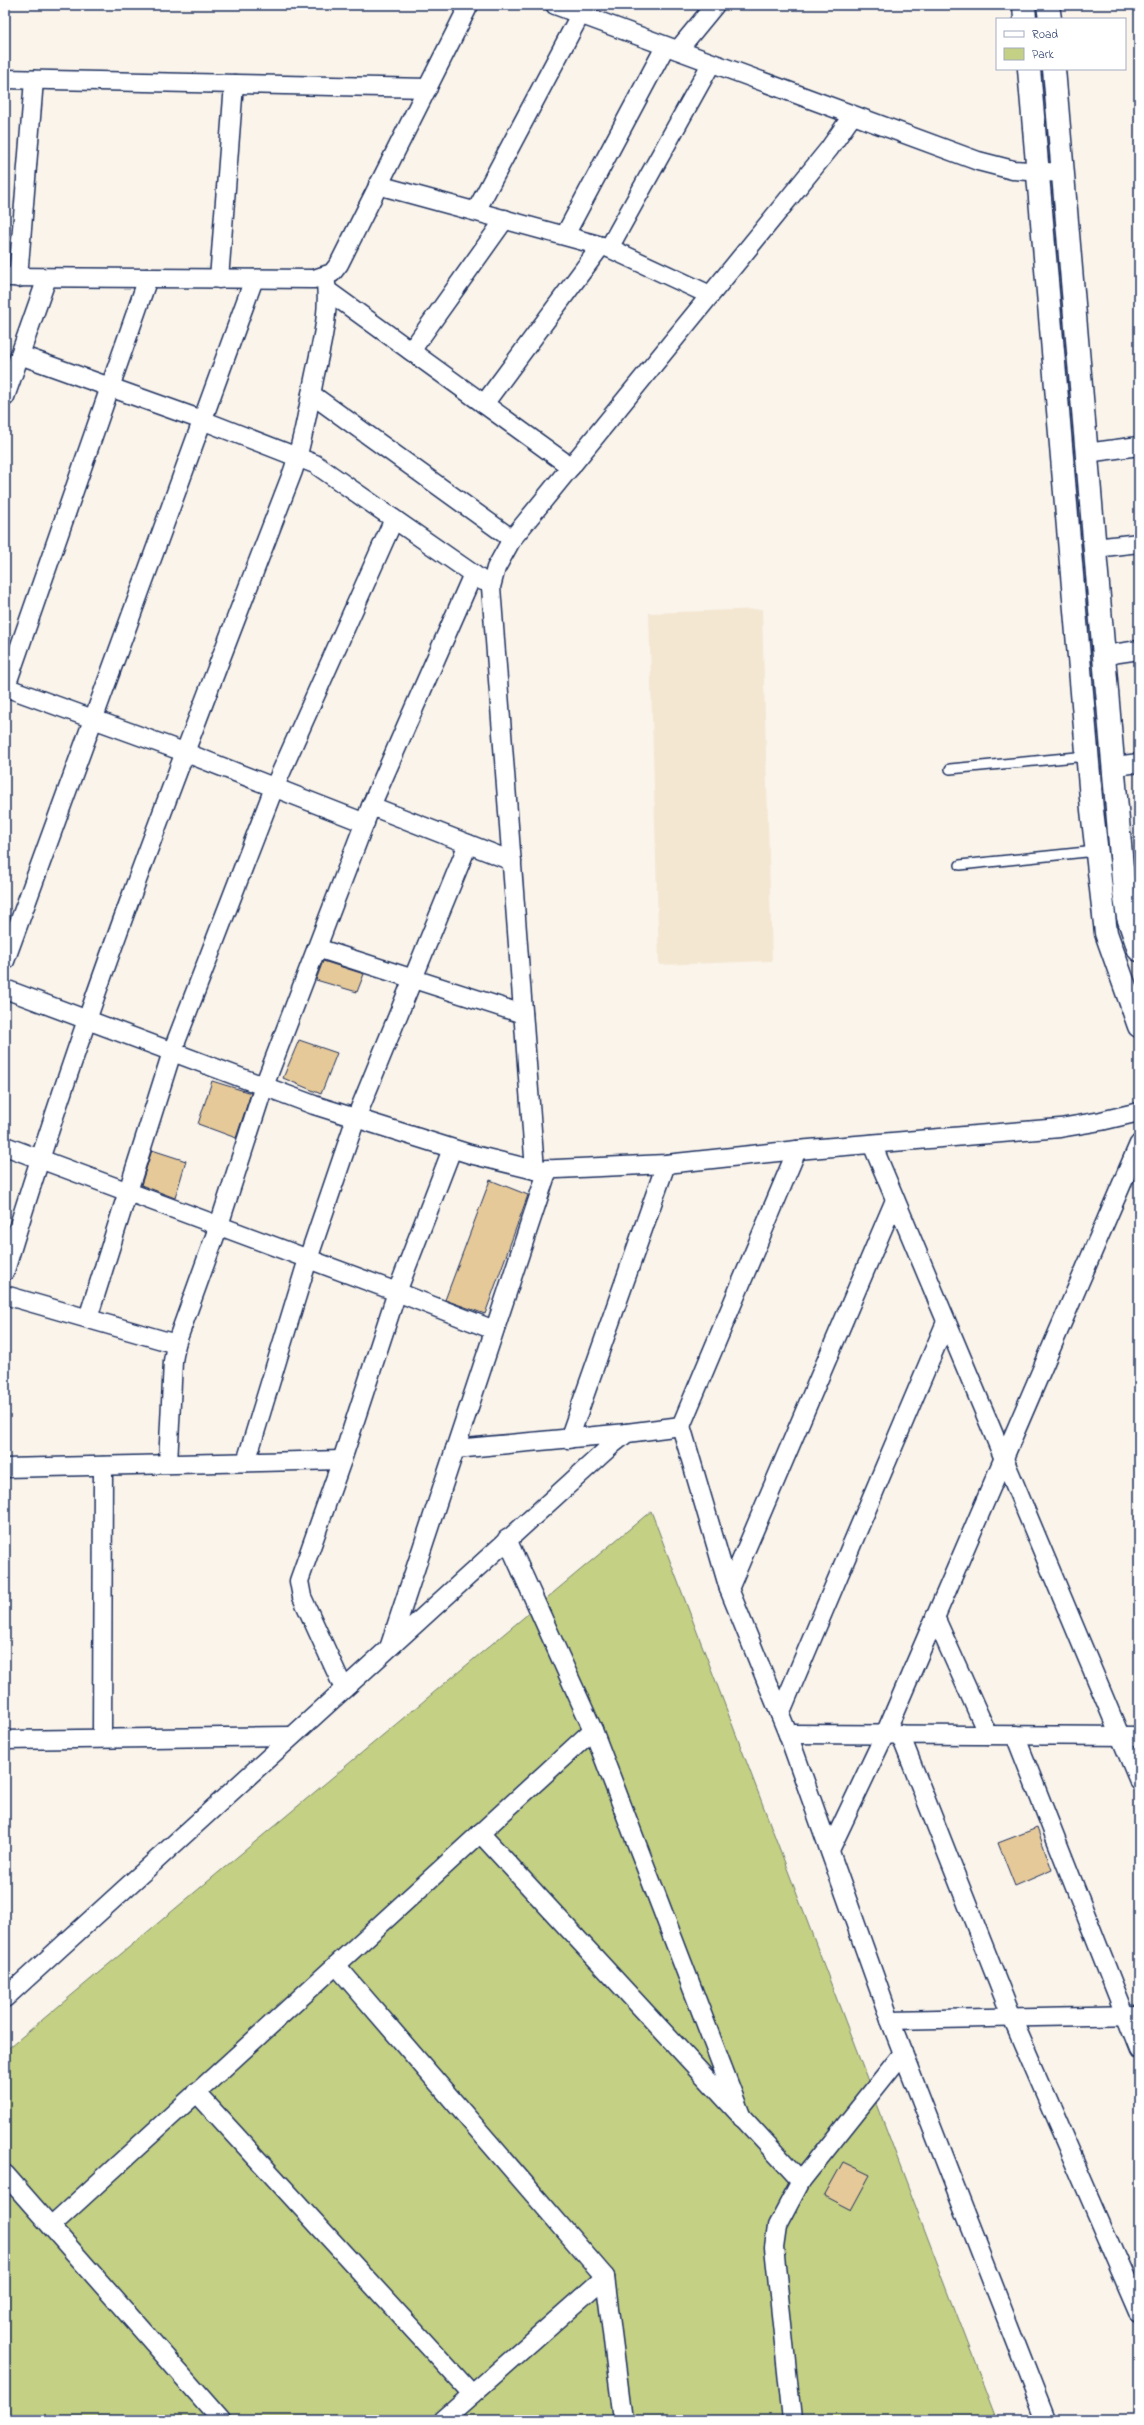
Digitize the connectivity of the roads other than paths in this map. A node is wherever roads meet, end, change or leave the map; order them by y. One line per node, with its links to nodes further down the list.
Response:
1 (469, 5): 14 (street)
2 (556, 5): 5 (street)
3 (715, 5): 7 (street)
4 (1048, 5): 6 (street)
5 (580, 15): 7 (street); 19 (street)
6 (1050, 18)
7 (671, 49): 8 (street); 21 (street)
8 (711, 64): 15 (street); 22 (street)
9 (1029, 70): 16 (street)
10 (1054, 70): 17 (street)
11 (5, 79): 12 (street)
12 (34, 80): 13 (street); 23 (street)
13 (234, 84): 14 (street); 26 (street)
14 (428, 88): 18 (street)
15 (852, 116): 16 (street); 29 (street)
16 (1036, 172): 17 (street); 52 (street)
17 (1062, 173): 38 (street)
18 (378, 185): 19 (street); 28 (street)
19 (476, 211): 20 (street)
20 (505, 219): 21 (street); 30 (street)
21 (564, 235): 22 (street)
22 (605, 247): 29 (street); 35 (street)
23 (11, 278): 24 (street)
24 (47, 278): 25 (street); 31 (street)
25 (148, 278): 26 (street); 32 (street)
26 (219, 278): 27 (street)
27 (254, 279): 28 (street); 36 (street)
28 (326, 284): 30 (street); 33 (street)
29 (710, 295): 40 (street)
30 (411, 351): 35 (street)
31 (20, 355): 32 (street); 34 (street)
32 (110, 388): 36 (street); 49 (street)
33 (311, 394): 39 (street); 42 (street)
34 (5, 397)
35 (484, 404): 40 (street)
36 (202, 420): 39 (street); 50 (street)
37 (1139, 446): 38 (street)
38 (1086, 453): 44 (street)
39 (298, 456): 41 (street); 51 (street)
40 (571, 467): 42 (street)
41 (394, 519): 45 (street); 56 (street)
42 (512, 539): 46 (street)
43 (1139, 543): 44 (street)
44 (1095, 548): 48 (street)
45 (473, 574): 46 (street); 57 (street)
46 (491, 587): 61 (street)
47 (1139, 650): 48 (street)
48 (1105, 655): 54 (street)
49 (5, 688): 50 (street)
50 (92, 719): 51 (street); 65 (street)
51 (184, 752): 56 (street); 69 (street)
52 (1087, 756): 55 (lane); 60 (street)
53 (1139, 763): 54 (street)
54 (1115, 766): 64 (street)
55 (950, 769)
56 (274, 788): 58 (street); 71 (street)
57 (371, 806): 58 (street); 59 (street)
58 (365, 823): 63 (street)
59 (468, 844): 61 (street); 66 (street)
60 (1096, 851): 62 (lane); 70 (street)
61 (512, 861): 68 (street)
62 (960, 865)
63 (317, 948): 66 (street); 72 (street)
64 (1139, 950)
65 (5, 961)
66 (412, 978): 68 (street); 74 (street)
67 (5, 990): 69 (street)
68 (523, 1014): 82 (street)
69 (87, 1020): 71 (street); 80 (street)
70 (1139, 1026)
71 (172, 1052): 72 (street); 83 (street)
72 (264, 1086): 74 (street); 85 (street)
73 (1139, 1112): 75 (street)
74 (356, 1118): 78 (street); 86 (street)
75 (872, 1144): 79 (street); 84 (street)
76 (1139, 1144): 99 (street)
77 (5, 1146): 80 (street)
78 (452, 1148): 82 (street); 88 (street)
79 (797, 1150): 81 (street); 94 (street)
80 (39, 1159): 83 (street); 87 (street)
81 (666, 1164): 82 (street); 96 (street)
82 (542, 1170): 92 (street)
83 (126, 1191): 85 (street); 90 (street)
84 (895, 1200): 91 (street); 105 (street)
85 (219, 1225): 86 (street); 93 (street)
86 (308, 1259): 88 (street); 100 (street)
87 (5, 1270)
88 (397, 1292): 92 (street); 98 (street)
89 (5, 1296): 90 (street)
90 (88, 1318): 93 (street)
91 (946, 1322): 99 (street); 109 (street)
92 (494, 1330): 97 (street)
93 (176, 1344): 101 (street)
94 (681, 1426): 95 (street); 105 (street)
95 (627, 1433): 96 (street); 104 (street)
96 (569, 1439): 97 (street)
97 (455, 1449): 107 (street)
98 (342, 1460): 100 (street); 108 (street)
99 (1003, 1460): 106 (street); 116 (street)
100 (246, 1462): 101 (street)
101 (168, 1464): 102 (street)
102 (103, 1466): 103 (street); 118 (street)
103 (5, 1468)
104 (507, 1539): 107 (street); 110 (street)
105 (729, 1589): 109 (street)
106 (935, 1617): 112 (street); 113 (street)
107 (390, 1646): 108 (street)
108 (344, 1689): 115 (street)
109 (780, 1714): 111 (street)
110 (593, 1730): 121 (street); 131 (street)
111 (788, 1734): 112 (street); 122 (street)
112 (892, 1734): 113 (street); 122 (street); 126 (street)
113 (988, 1735): 114 (street)
114 (1015, 1735): 116 (street); 125 (street)
115 (292, 1736): 118 (street); 124 (street)
116 (1119, 1736): 117 (street); 120 (street)
117 (1139, 1736)
118 (102, 1738): 119 (street)
119 (5, 1740)
120 (1139, 1781)
121 (480, 1833): 123 (street); 131 (street)
122 (830, 1850): 127 (street)
123 (336, 1965): 130 (street); 135 (street)
124 (5, 1998)
125 (1132, 2015): 126 (street); 128 (street)
126 (1012, 2018): 127 (street); 136 (street)
127 (890, 2020): 129 (street)
128 (1139, 2050)
129 (903, 2053): 133 (street); 142 (street)
130 (196, 2092): 134 (street); 137 (street)
131 (742, 2118): 133 (street)
132 (5, 2174): 134 (street)
133 (801, 2181): 141 (street)
134 (51, 2226): 138 (street)
135 (605, 2277): 137 (street); 140 (street)
136 (1139, 2311)
137 (472, 2394): 139 (street)
138 (222, 2420)
139 (443, 2420)
140 (623, 2420)
141 (792, 2420)
142 (1046, 2420)

